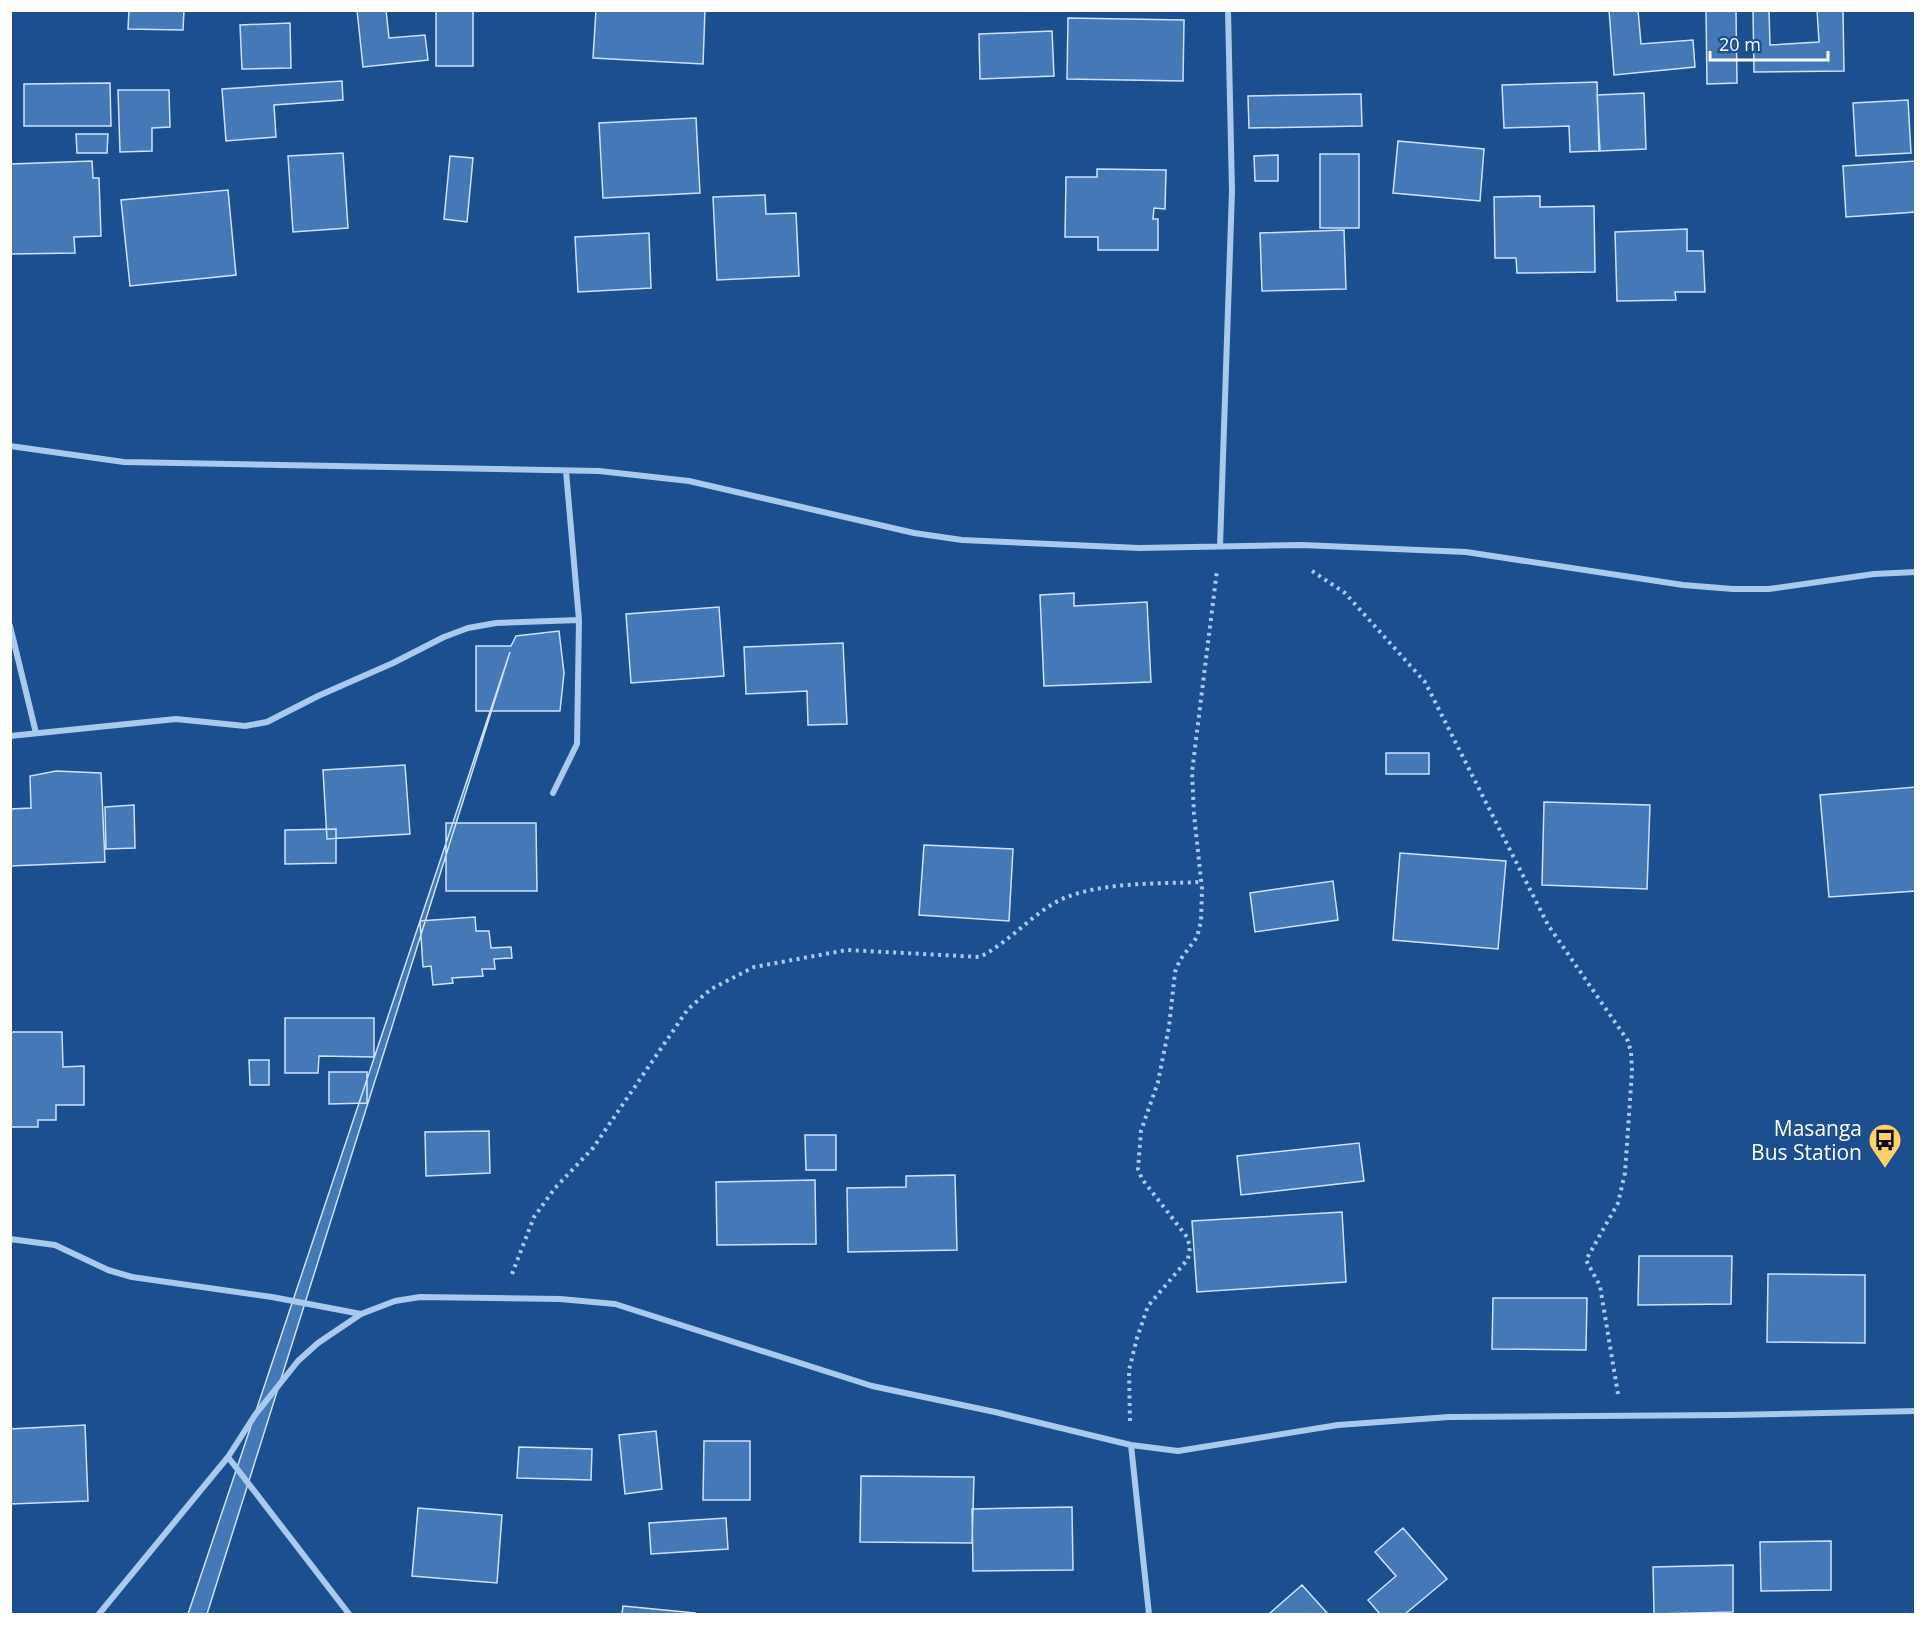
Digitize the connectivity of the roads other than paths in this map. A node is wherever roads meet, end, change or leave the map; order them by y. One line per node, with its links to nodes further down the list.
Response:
1 (1227, 10): 4 (street)
2 (10, 446): 3 (street)
3 (566, 471): 4 (street); 6 (street)
4 (1220, 546): 5 (street)
5 (1916, 572)
6 (579, 620): 8 (street); 10 (street)
7 (10, 626): 8 (street)
8 (36, 733): 9 (street)
9 (10, 736)
10 (553, 794)
11 (10, 1239): 12 (street)
12 (361, 1314): 14 (street); 15 (street)
13 (1916, 1411): 14 (street)
14 (1131, 1445): 18 (street)
15 (228, 1457): 16 (street); 17 (street)
16 (99, 1614)
17 (349, 1614)
18 (1149, 1614)

